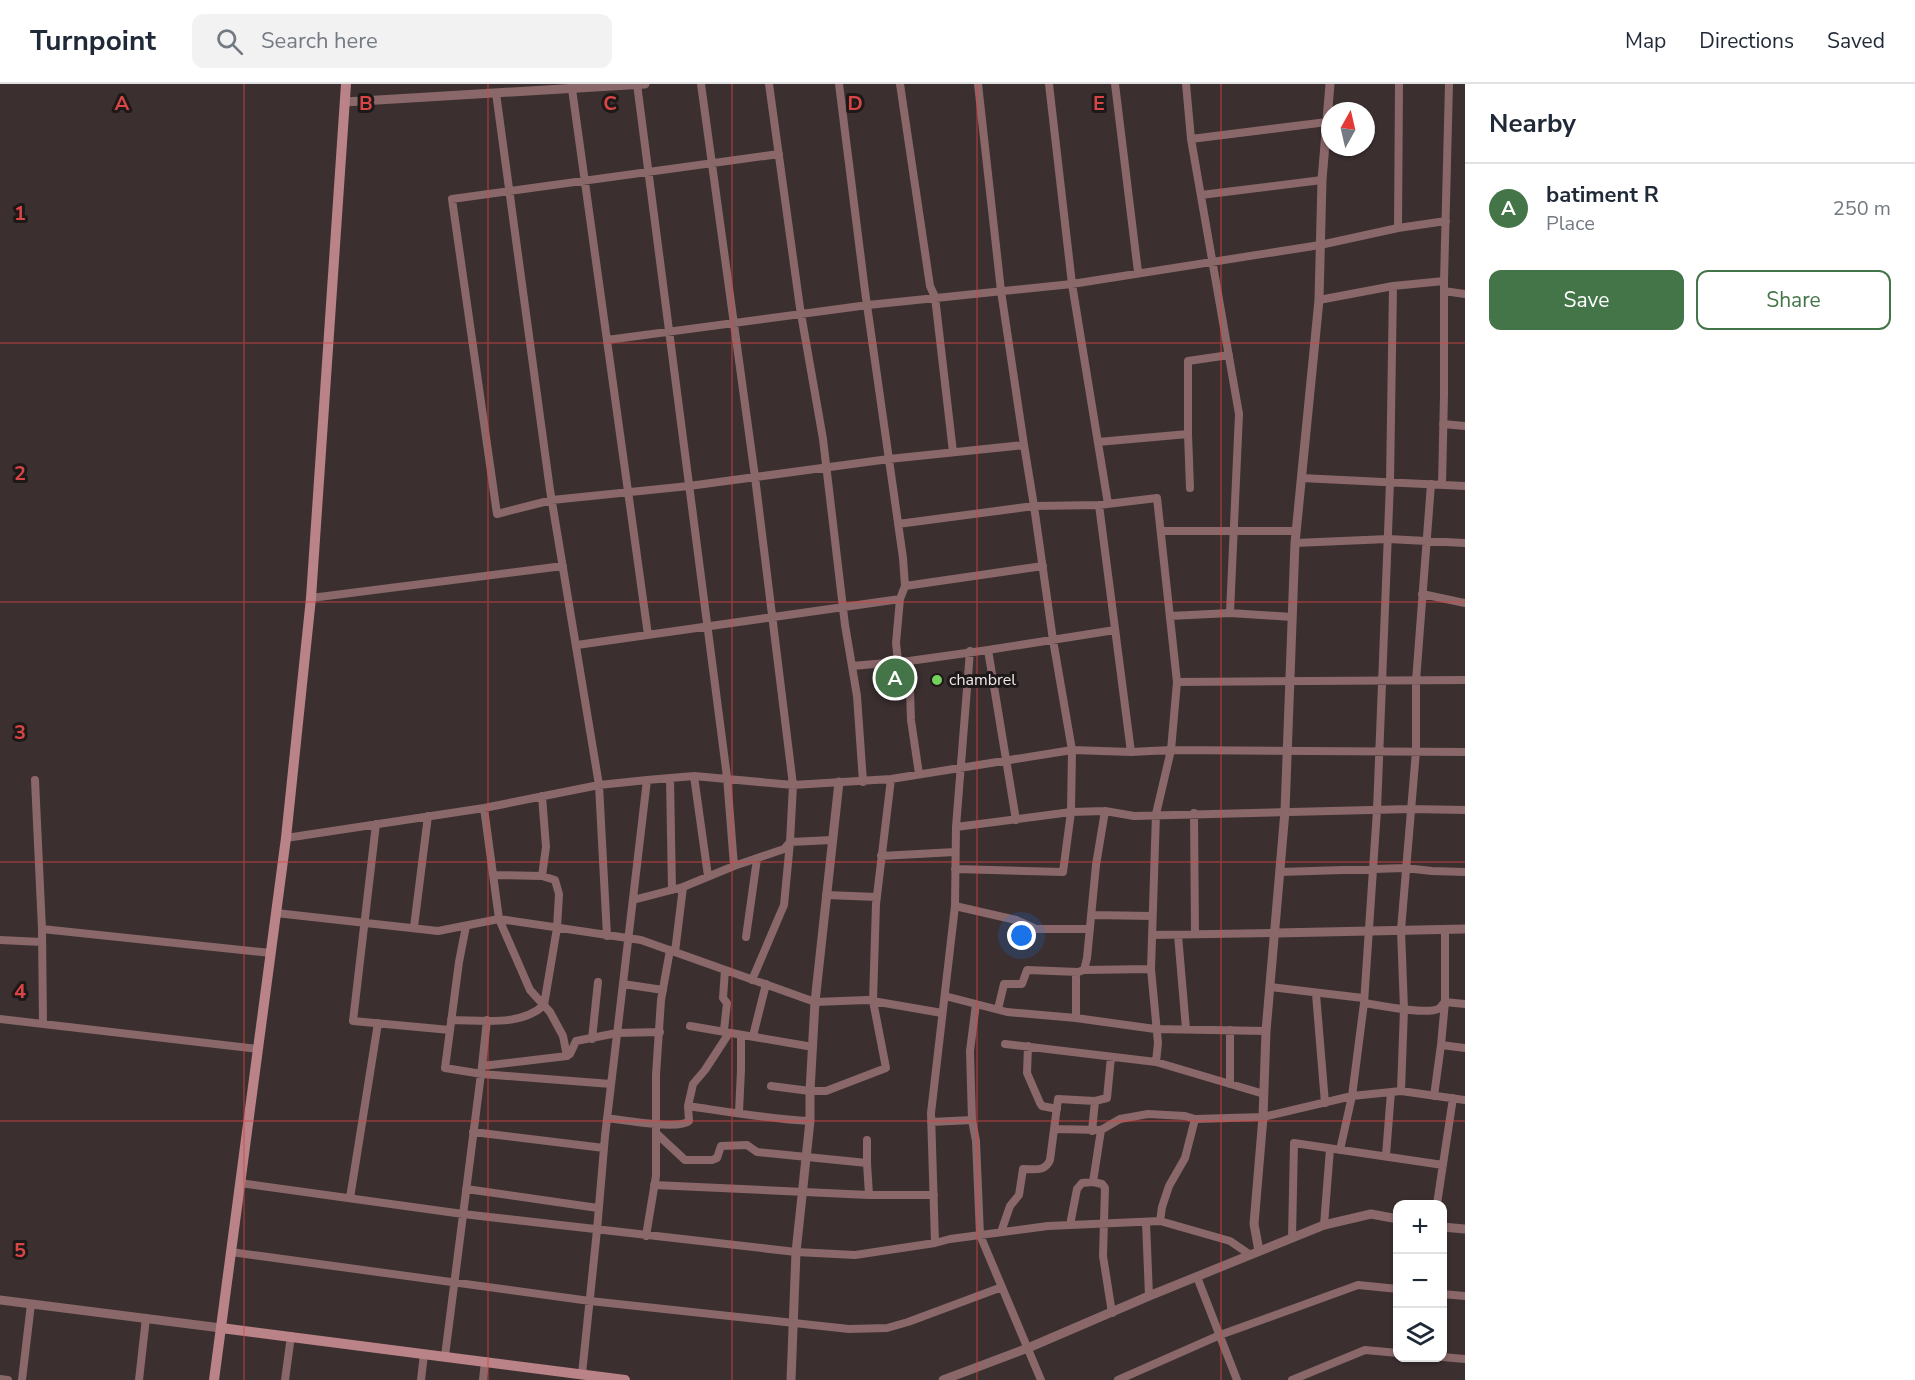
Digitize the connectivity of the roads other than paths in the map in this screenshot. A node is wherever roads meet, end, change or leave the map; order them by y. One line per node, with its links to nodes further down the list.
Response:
1 (346, 84): 17 (main road)
2 (637, 84): 3 (street); 15 (street); 24 (street)
3 (645, 84)
4 (701, 84): 23 (street)
5 (769, 84): 21 (street)
6 (839, 84): 42 (street)
7 (900, 84): 40 (street)
8 (978, 84): 37 (street)
9 (1049, 84): 35 (street)
10 (1115, 84): 33 (street)
11 (1186, 84): 20 (street)
12 (1330, 84): 18 (street)
13 (1399, 84): 30 (street)
14 (1449, 84): 29 (street)
15 (572, 88): 16 (street); 26 (street)
16 (496, 93): 17 (street); 27 (street)
17 (345, 102): 81 (main road)
18 (1329, 102)
19 (1321, 123): 20 (street)
20 (1191, 139): 28 (street)
21 (779, 154): 23 (street); 43 (street)
22 (1324, 156): 25 (street)
23 (711, 163): 24 (street); 44 (street)
24 (648, 171): 26 (street); 45 (street)
25 (1322, 180): 28 (street); 31 (street)
26 (585, 181): 27 (street); 46 (street)
27 (509, 192): 65 (street); 65 (street)
28 (1201, 195): 32 (street)
29 (1446, 221): 30 (street); 34 (street)
30 (1398, 228): 31 (street)
31 (1320, 245): 32 (street); 41 (street)
32 (1213, 261): 33 (street); 47 (street)
33 (1138, 272): 35 (street)
34 (1443, 281): 36 (street); 38 (street)
35 (1072, 284): 37 (street); 51 (street)
36 (1393, 286): 41 (street); 58 (street)
37 (1001, 291): 40 (street); 52 (street)
38 (1444, 291): 39 (street); 48 (street)
39 (1465, 294)
40 (935, 297): 42 (street); 53 (street)
41 (1319, 300): 57 (street)
42 (868, 305): 43 (street); 54 (street)
43 (801, 315): 44 (street); 55 (street)
44 (733, 325): 45 (street); 56 (street)
45 (669, 333): 46 (street); 61 (street)
46 (607, 340): 64 (street)
47 (1229, 355): 50 (street); 71 (street)
48 (1443, 424): 49 (street); 60 (street)
49 (1465, 426)
50 (1188, 434): 51 (street); 63 (street)
51 (1098, 442): 66 (street)
52 (1024, 445): 53 (street); 68 (street)
53 (953, 452): 54 (street)
54 (889, 459): 55 (street); 69 (street)
55 (826, 467): 56 (street); 84 (street)
56 (755, 477): 61 (street); 88 (street)
57 (1301, 478): 58 (street); 72 (street)
58 (1390, 482): 59 (street); 73 (street)
59 (1431, 484): 60 (street); 74 (street)
60 (1442, 485): 62 (street)
61 (689, 486): 64 (street); 89 (street)
62 (1465, 486)
63 (1190, 488)
64 (628, 492): 65 (street); 91 (street)
65 (552, 500): 77 (street)
66 (1108, 504): 67 (street); 70 (street)
67 (1099, 505): 68 (street); 90 (street)
68 (1034, 506): 69 (street); 78 (street)
69 (898, 524): 79 (street)
70 (1161, 531): 71 (street); 86 (street)
71 (1233, 531): 72 (street); 85 (street)
72 (1296, 531): 75 (street)
73 (1388, 539): 74 (street); 75 (street); 101 (street)
74 (1427, 542): 76 (street); 80 (street)
75 (1295, 543): 87 (street)
76 (1465, 543)
77 (563, 566): 81 (street); 93 (street)
78 (1043, 566): 79 (street); 92 (street)
79 (905, 586): 82 (street)
80 (1422, 594): 83 (street); 102 (street)
81 (311, 598): 138 (main road)
82 (900, 599): 84 (street); 96 (street)
83 (1465, 603)
84 (843, 607): 88 (street); 98 (street)
85 (1230, 613): 86 (street); 87 (street)
86 (1170, 616): 103 (street)
87 (1292, 617): 100 (street)
88 (772, 618): 89 (street); 123 (street)
89 (707, 627): 91 (street); 115 (street)
90 (1115, 630): 92 (street); 109 (street)
91 (648, 635): 93 (street)
92 (1053, 640): 94 (street); 104 (street)
93 (576, 645): 122 (street)
94 (988, 650): 95 (street); 111 (street)
95 (970, 651): 97 (street); 112 (street)
96 (898, 661): 97 (street); 98 (street)
97 (909, 661): 113 (street)
98 (852, 666): 121 (street)
99 (1465, 680): 102 (street)
100 (1289, 681): 101 (street); 103 (street); 106 (street)
101 (1381, 681): 102 (street); 107 (street)
102 (1416, 681): 108 (street)
103 (1177, 682): 105 (street)
104 (1072, 750): 109 (street); 111 (street); 131 (street)
105 (1171, 750): 106 (street); 109 (street); 133 (street)
106 (1287, 750): 107 (street); 130 (street)
107 (1379, 751): 108 (street); 127 (street)
108 (1416, 751): 110 (street); 126 (street)
109 (1131, 752)
110 (1465, 752)
111 (1007, 760): 112 (street); 135 (street)
112 (962, 766): 113 (street); 137 (street)
113 (919, 774): 117 (street)
114 (694, 776): 115 (street); 116 (street); 152 (street)
115 (727, 777): 123 (street); 144 (street)
116 (670, 778): 119 (street); 154 (street)
117 (891, 779): 121 (street); 142 (street)
118 (35, 780): 167 (street)
119 (647, 780): 122 (street); 157 (street)
120 (838, 782): 121 (street); 123 (street); 139 (street)
121 (863, 782)
122 (599, 785): 124 (street); 177 (street)
123 (793, 785): 140 (street)
124 (542, 796): 125 (street); 151 (street)
125 (484, 808): 134 (street); 150 (street)
126 (1411, 809): 127 (street); 128 (street); 145 (street)
127 (1377, 810): 130 (street); 147 (street)
128 (1465, 810)
129 (1106, 811): 131 (street); 133 (street); 160 (street)
130 (1285, 811): 132 (street); 148 (street)
131 (1071, 812): 135 (street); 146 (street)
132 (1194, 813): 133 (street); 174 (street)
133 (1156, 814): 161 (street)
134 (428, 816): 136 (street); 165 (street)
135 (1016, 820): 137 (street)
136 (376, 824): 138 (street); 163 (street)
137 (956, 827): 141 (street)
138 (286, 838): 159 (main road)
139 (832, 840): 140 (street); 155 (street)
140 (790, 842): 143 (street); 187 (street)
141 (955, 852): 142 (street); 146 (street)
142 (881, 856): 156 (street)
143 (756, 859): 144 (street); 178 (street)
144 (734, 866): 152 (street)
145 (1405, 868): 147 (street); 149 (street); 171 (street)
146 (955, 869): 158 (street)
147 (1372, 870): 148 (street); 172 (street)
148 (1280, 872): 173 (street)
149 (1465, 872)
150 (493, 875): 151 (street); 162 (street)
151 (542, 876): 166 (street)
152 (708, 876): 153 (street)
153 (683, 886): 154 (street); 182 (street)
154 (672, 890): 157 (street)
155 (826, 895): 156 (street); 197 (street)
156 (877, 897): 196 (street)
157 (633, 900): 179 (street)
158 (955, 906): 168 (street); 194 (street)
159 (276, 913): 163 (street); 183 (main road)
160 (1091, 915): 161 (street); 168 (street)
161 (1152, 916): 175 (street)
162 (499, 919): 164 (street); 166 (street); 201 (street)
163 (364, 922): 165 (street); 209 (street)
164 (466, 926): 165 (street); 207 (street)
165 (414, 927)
166 (557, 928): 177 (street); 201 (street)
167 (42, 929): 181 (street); 183 (street)
168 (1090, 929): 186 (street)
169 (1445, 929): 170 (street); 171 (street); 198 (street)
170 (1465, 929)
171 (1401, 930): 172 (street); 203 (street)
172 (1369, 931): 173 (street); 195 (street)
173 (1276, 933): 174 (street); 191 (street)
174 (1195, 934): 176 (street)
175 (1152, 935): 176 (street); 184 (street)
176 (1178, 935): 213 (street)
177 (607, 936): 179 (street)
178 (746, 937)
179 (628, 938): 182 (street); 189 (street)
180 (0, 940): 181 (street)
181 (42, 942): 210 (street)
182 (673, 951): 185 (street); 192 (street)
183 (271, 953): 228 (main road)
184 (1151, 969): 186 (street); 212 (street)
185 (725, 970): 187 (street); 216 (street)
186 (1081, 971): 202 (street); 206 (street)
187 (752, 980): 190 (street)
188 (598, 982): 222 (street)
189 (623, 984): 192 (street); 219 (street)
190 (766, 984): 197 (street); 221 (street)
191 (1270, 987): 193 (street); 217 (street)
192 (663, 990): 218 (street)
193 (1316, 994): 195 (street); 245 (street)
194 (945, 996): 199 (street); 204 (street)
195 (1363, 1000): 203 (street); 240 (street)
196 (873, 1001): 197 (street); 204 (street); 236 (street)
197 (815, 1002): 226 (street)
198 (1445, 1002): 200 (street); 203 (street); 224 (street)
199 (976, 1004): 202 (street); 252 (street)
200 (1465, 1004)
201 (544, 1005): 208 (street); 229 (street)
202 (998, 1009): 206 (street)
203 (1404, 1009): 237 (street)
204 (942, 1013): 254 (street)
205 (0, 1018): 210 (street)
206 (1076, 1018): 212 (street)
207 (451, 1020): 208 (street); 214 (street)
208 (487, 1020): 232 (street)
209 (378, 1023): 214 (street); 275 (street)
210 (43, 1024): 228 (street)
211 (690, 1026): 216 (street)
212 (1155, 1029): 213 (street); 231 (street)
213 (1186, 1029): 215 (street)
214 (450, 1030): 232 (street)
215 (1230, 1030): 217 (street); 234 (street)
216 (727, 1031): 220 (street); 246 (street)
217 (1266, 1031): 239 (street)
218 (660, 1032): 219 (street); 255 (street)
219 (617, 1033): 222 (street); 233 (street)
220 (741, 1035): 221 (street); 248 (street)
221 (753, 1036): 226 (street)
222 (591, 1039): 229 (street)
223 (1005, 1044): 225 (street)
224 (1441, 1045): 227 (street); 241 (street)
225 (1028, 1046): 230 (street); 247 (street)
226 (813, 1047): 236 (street)
227 (1465, 1048)
228 (258, 1049): 269 (main road)
229 (567, 1056): 232 (street)
230 (1111, 1057): 231 (street); 244 (street)
231 (1156, 1062): 234 (street)
232 (482, 1070): 233 (street); 258 (street)
233 (611, 1084): 250 (street)
234 (1230, 1084): 239 (street)
235 (771, 1086): 236 (street)
236 (810, 1091): 253 (street)
237 (1401, 1091): 238 (street); 241 (street)
238 (1391, 1092): 240 (street); 264 (street)
239 (1264, 1094): 249 (street)
240 (1352, 1096): 245 (street); 263 (street)
241 (1434, 1096): 242 (street)
242 (1453, 1098): 243 (street); 267 (street)
243 (1465, 1100)
244 (1095, 1101): 247 (street); 257 (street)
245 (1325, 1103): 249 (street)
246 (688, 1106): 248 (street); 255 (street)
247 (1057, 1109): 256 (street)
248 (739, 1112): 253 (street)
249 (1263, 1117): 251 (street); 293 (street)
250 (607, 1118): 255 (street); 261 (street)
251 (1195, 1119): 257 (street); 280 (street)
252 (972, 1120): 254 (street); 289 (street)
253 (810, 1121): 265 (street)
254 (931, 1122): 274 (street)
255 (656, 1123): 259 (street)
256 (1055, 1129): 257 (street); 288 (street)
257 (1096, 1131): 268 (street)
258 (473, 1132): 261 (street); 271 (street)
259 (656, 1134): 265 (street); 270 (street)
260 (867, 1140): 266 (street)
261 (604, 1148): 277 (street)
262 (1330, 1149): 263 (street); 284 (street); 291 (street)
263 (1340, 1150): 264 (street)
264 (1386, 1155): 267 (street)
265 (806, 1158): 266 (street); 272 (street)
266 (867, 1163): 273 (street)
267 (1443, 1165): 276 (street)
268 (1093, 1182): 281 (street); 283 (street)
269 (240, 1183): 275 (street); 294 (main road)
270 (654, 1185): 272 (street); 290 (street)
271 (466, 1189): 277 (street); 278 (street)
272 (802, 1192): 273 (street); 295 (street)
273 (869, 1195): 274 (street)
274 (934, 1195): 292 (street)
275 (350, 1198): 278 (street)
276 (1438, 1200)
277 (598, 1209): 287 (street)
278 (463, 1214): 287 (street); 298 (street)
279 (1393, 1218): 284 (street)
280 (1160, 1221): 282 (street); 296 (street)
281 (1105, 1222): 282 (street); 283 (street); 307 (street)
282 (1146, 1222): 302 (street)
283 (1070, 1225): 288 (street)
284 (1324, 1225): 291 (street)
285 (1447, 1227): 286 (street)
286 (1465, 1229)
287 (597, 1230): 290 (street); 305 (street)
288 (1002, 1232): 289 (street)
289 (980, 1235): 292 (street); 299 (street)
290 (646, 1236): 295 (street)
291 (1292, 1238): 293 (street)
292 (935, 1243): 295 (street)
293 (1259, 1251): 296 (street)
294 (231, 1252): 298 (street); 310 (main road)
295 (796, 1252): 309 (street)
296 (1249, 1254): 297 (street)
297 (1197, 1277): 302 (street); 311 (street)
298 (456, 1283): 305 (street); 316 (street)
299 (1002, 1287): 309 (street); 313 (street)
300 (1393, 1288): 311 (street)
301 (1447, 1294): 303 (street)
302 (1149, 1296): 307 (street)
303 (1465, 1296)
304 (0, 1300): 306 (street)
305 (590, 1301): 309 (street); 320 (street)
306 (31, 1304): 308 (street); 324 (street)
307 (1112, 1313): 313 (street)
308 (146, 1318): 310 (street); 325 (street)
309 (794, 1323): 331 (street)
310 (221, 1328): 312 (main road); 326 (main road)
311 (1220, 1335): 334 (street); 335 (street)
312 (291, 1336): 315 (main road); 327 (street)
313 (1028, 1348): 332 (street); 333 (street)
314 (1393, 1353): 336 (street)
315 (424, 1354): 316 (main road); 328 (street)
316 (446, 1356): 319 (main road)
317 (1447, 1357): 318 (street)
318 (1465, 1359)
319 (485, 1361): 320 (main road); 329 (street)
320 (582, 1374): 321 (main road)
321 (593, 1378): 330 (main road)
322 (0, 1379): 323 (street)
323 (8, 1380)
324 (22, 1380)
325 (139, 1380)
326 (214, 1380)
327 (285, 1380)
328 (421, 1380)
329 (483, 1380)
330 (625, 1380)
331 (790, 1380)
332 (943, 1380)
333 (1041, 1380)
334 (1118, 1380)
335 (1237, 1380)
336 (1292, 1380)

